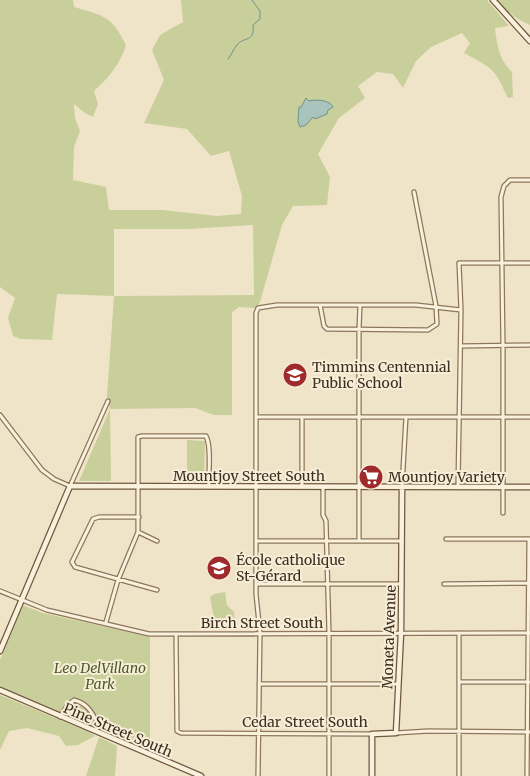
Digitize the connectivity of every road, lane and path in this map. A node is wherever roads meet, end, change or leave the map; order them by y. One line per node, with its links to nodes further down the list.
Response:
1 (493, 0): 2 (street)
2 (530, 41)
3 (530, 180): 6 (street)
4 (414, 192): 9 (street)
5 (530, 263): 6 (street)
6 (502, 264): 10 (street); 13 (street)
7 (320, 305): 8 (street); 11 (street); 17 (street)
8 (360, 305): 9 (street); 11 (street)
9 (436, 306): 10 (street); 11 (street)
10 (461, 310): 12 (street)
11 (359, 330): 19 (street)
12 (461, 346): 13 (street); 21 (street)
13 (503, 346): 14 (street); 22 (street)
14 (530, 346)
15 (108, 401): 24 (street)
16 (0, 415): 24 (street, Mountjoy Street South)
17 (256, 417): 18 (street); 29 (street)
18 (302, 417): 19 (street); 34 (street)
19 (359, 417): 20 (street); 25 (street)
20 (406, 417): 21 (street); 31 (street)
21 (458, 417): 22 (street); 26 (street)
22 (504, 417): 23 (street); 32 (street)
23 (530, 417)
24 (70, 486): 27 (street, Mountjoy Street South); 53 (street)
25 (359, 486): 30 (street, Mountjoy Street South); 31 (street, Mountjoy Street South); 43 (street)
26 (458, 486): 31 (street, Mountjoy Street South); 32 (street, Mountjoy Street South)
27 (138, 487): 28 (street, Mountjoy Street South); 28 (street); 36 (street)
28 (209, 487): 29 (street, Mountjoy Street South)
29 (256, 487): 34 (street, Mountjoy Street South); 40 (street)
30 (323, 487): 34 (street, Mountjoy Street South); 41 (street)
31 (402, 487): 44 (street, Moneta Avenue)
32 (503, 487): 33 (street, Mountjoy Street South); 35 (street)
33 (530, 487)
34 (302, 488)
35 (503, 513)
36 (138, 517): 37 (street); 45 (street)
37 (138, 532): 42 (street); 45 (street)
38 (446, 539): 39 (street)
39 (529, 539): 46 (street)
40 (256, 540): 41 (street); 47 (street)
41 (327, 540): 43 (street); 48 (street)
42 (157, 541)
43 (359, 541): 44 (street)
44 (403, 541): 49 (street, Moneta Avenue)
45 (118, 580): 51 (street); 54 (street)
46 (529, 583): 50 (street); 58 (street)
47 (256, 584): 48 (street); 55 (street)
48 (327, 584): 49 (street); 60 (street)
49 (402, 584): 56 (street, Moneta Avenue)
50 (444, 584)
51 (157, 590)
52 (0, 591): 53 (street, Birch Street South)
53 (22, 601): 54 (street, Birch Street South); 61 (street)
54 (106, 622): 59 (street, Birch Street South)
55 (260, 633): 59 (street, Birch Street South); 60 (street, Birch Street South); 64 (street)
56 (401, 633): 57 (street, Birch Street South); 60 (street, Birch Street South); 66 (street, Moneta Avenue)
57 (459, 633): 58 (street, Birch Street South); 62 (street)
58 (529, 633): 63 (street)
59 (176, 634): 73 (street, Cedar Street South)
60 (329, 634): 65 (street)
61 (0, 651)
62 (459, 682): 63 (street); 70 (street)
63 (529, 682): 71 (street)
64 (259, 684): 65 (street); 73 (street)
65 (329, 684): 66 (street); 74 (street)
66 (399, 684): 72 (street, Moneta Avenue)
67 (0, 690): 68 (street, Pine Street South)
68 (60, 717): 69 (street, Pine Street South); 69 (street)
69 (96, 732): 76 (street, Pine Street South)
70 (460, 732): 71 (street, Cedar Street South); 72 (street, Cedar Street South); 80 (street)
71 (529, 732): 81 (street)
72 (396, 733): 75 (street, Cedar Street South)
73 (259, 734): 74 (street, Cedar Street South); 77 (street)
74 (329, 734): 75 (street, Cedar Street South); 78 (street)
75 (372, 734): 79 (street)
76 (200, 776)
77 (258, 776)
78 (329, 776)
79 (372, 776)
80 (459, 776)
81 (527, 776)

